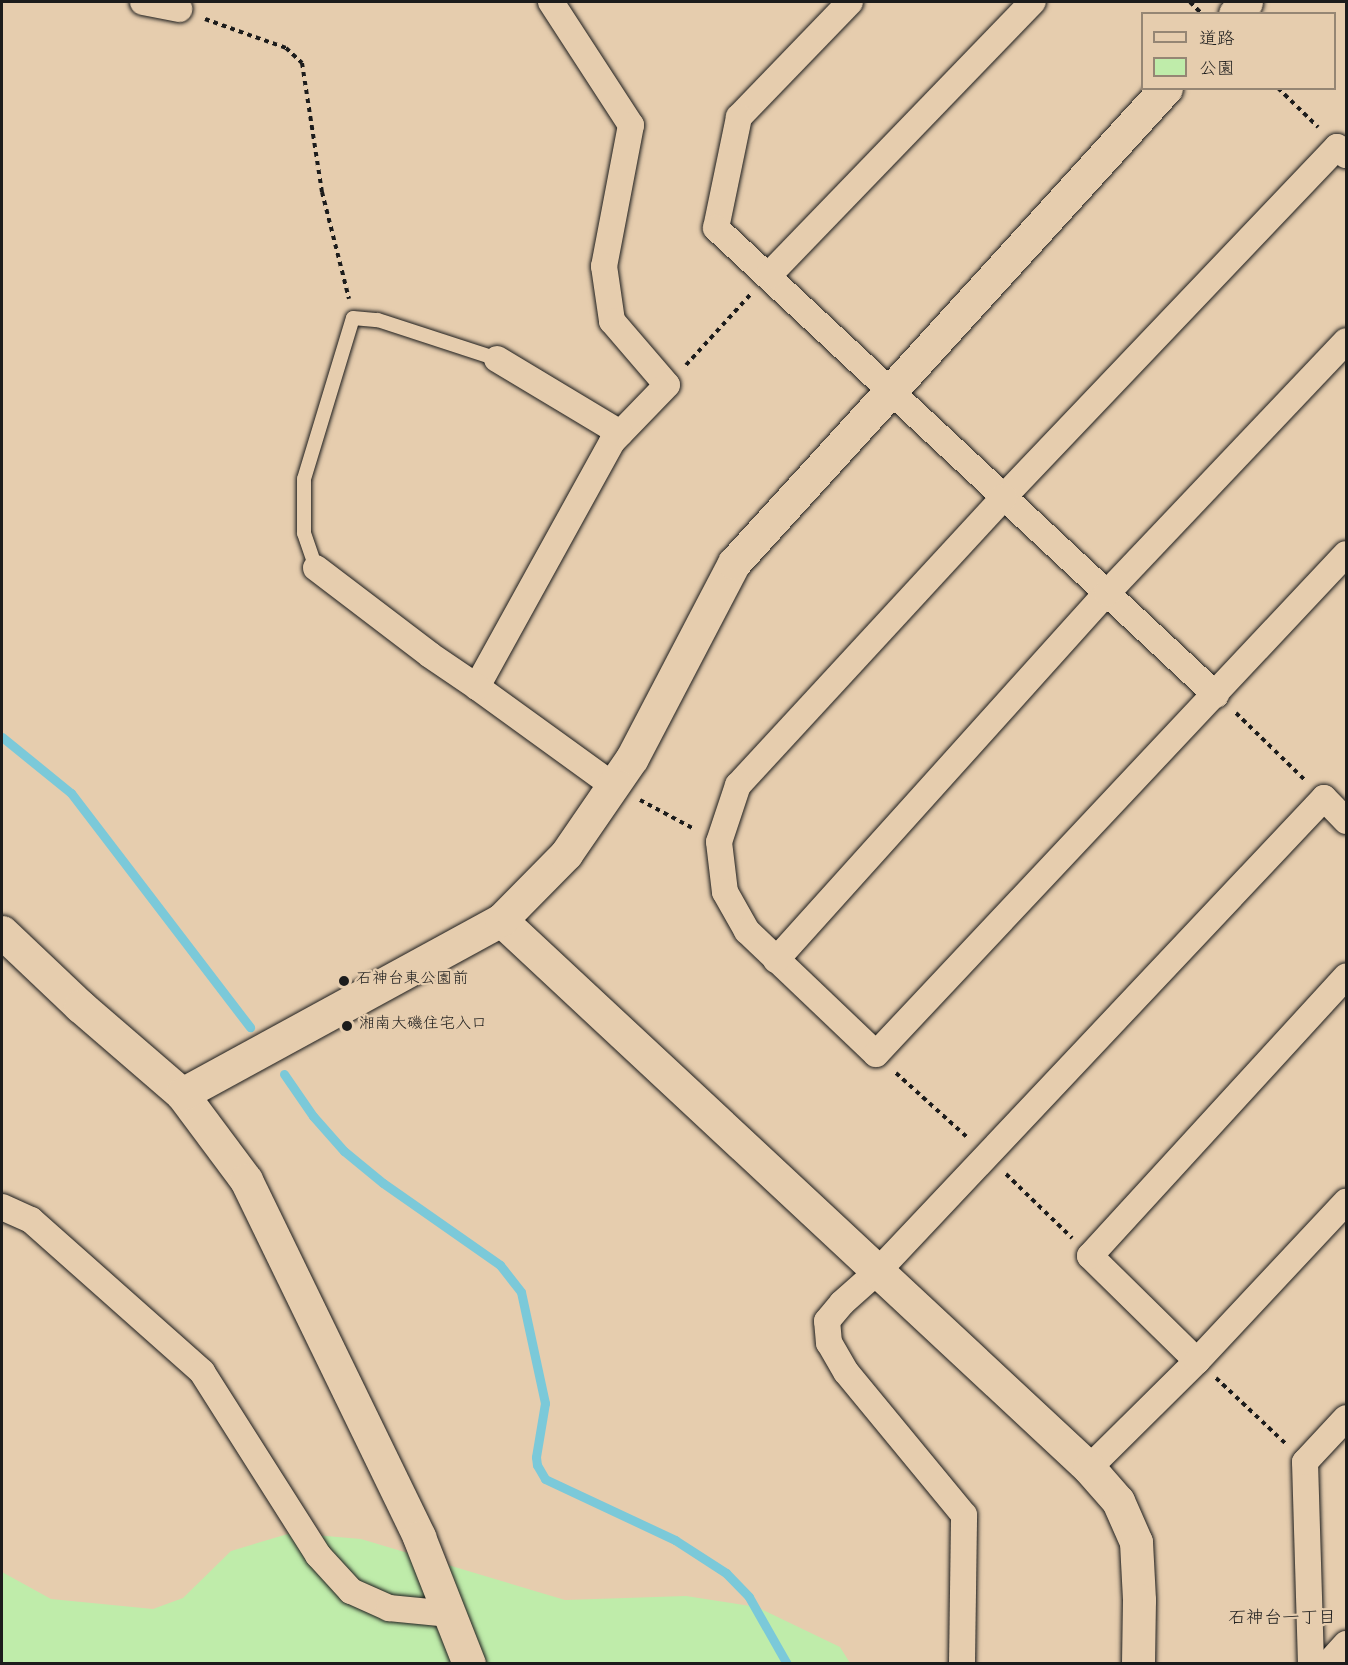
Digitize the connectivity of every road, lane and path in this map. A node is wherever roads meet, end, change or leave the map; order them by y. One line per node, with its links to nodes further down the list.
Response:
1 (143, 2): 5 (street)
2 (551, 2): 13 (street)
3 (850, 2): 9 (street)
4 (1034, 2): 9 (street)
5 (179, 9): 10 (path)
6 (1164, 90): 14 (street)
7 (1280, 90): 8 (path)
8 (1342, 151): 16 (street)
9 (768, 276): 13 (path); 14 (street)
10 (353, 318): 12 (lane); 18 (lane)
11 (1347, 341): 19 (street)
12 (497, 359): 15 (street)
13 (667, 385): 15 (street)
14 (889, 390): 16 (street); 22 (street)
15 (620, 433): 20 (street)
16 (1004, 497): 19 (street); 25 (street)
17 (1347, 554): 21 (street)
18 (316, 568): 20 (street)
19 (1107, 593): 21 (street); 28 (street)
20 (477, 687): 22 (street)
21 (1216, 695): 23 (path); 28 (street)
22 (614, 786): 25 (path); 26 (street)
23 (1324, 798): 24 (street); 33 (street)
24 (1347, 821)
25 (719, 842): 28 (street)
26 (501, 920): 30 (street); 33 (street)
27 (2, 932): 30 (street)
28 (776, 960)
29 (1347, 977): 34 (street)
30 (182, 1094): 38 (street)
31 (1347, 1202): 34 (street)
32 (2, 1207): 38 (street)
33 (878, 1271): 37 (street); 41 (street)
34 (1197, 1361): 36 (path); 37 (street)
35 (1347, 1418): 36 (street)
36 (1305, 1462): 43 (street)
37 (1089, 1467): 42 (street)
38 (450, 1614): 40 (street)
39 (1347, 1644): 44 (street)
40 (469, 1664)
41 (962, 1664)
42 (1138, 1664)
43 (1311, 1664)
44 (1328, 1664)

